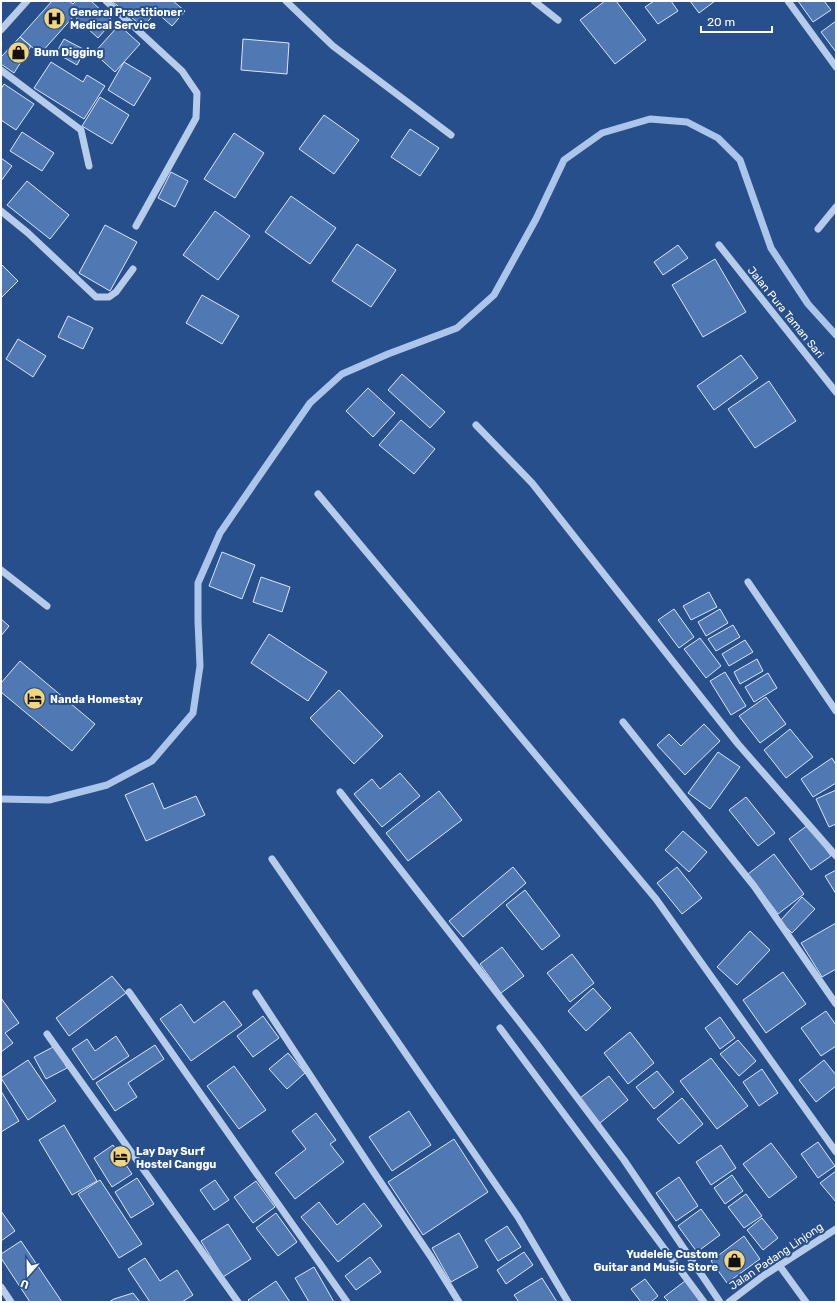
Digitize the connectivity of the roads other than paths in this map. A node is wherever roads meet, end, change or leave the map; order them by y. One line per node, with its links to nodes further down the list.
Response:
1 (27, 1): 7 (street)
2 (106, 1): 14 (street)
3 (286, 1): 10 (street)
4 (534, 1): 6 (street)
5 (788, 1): 8 (street)
6 (558, 20)
7 (1, 30)
8 (836, 67)
9 (1, 70): 11 (street)
10 (451, 135)
11 (90, 166)
12 (836, 207): 15 (street)
13 (1, 211): 17 (street)
14 (136, 226)
15 (818, 229)
16 (719, 245): 18 (street, Jalan Pura Taman Sari)
17 (133, 269)
18 (836, 392)
19 (476, 425): 27 (street)
20 (318, 494): 34 (street)
21 (1, 570): 23 (street)
22 (748, 582): 24 (street)
23 (46, 606)
24 (836, 711)
25 (623, 722): 31 (street)
26 (340, 792): 44 (street)
27 (836, 856)
28 (272, 859): 42 (street)
29 (129, 992): 40 (street)
30 (256, 993): 41 (street)
31 (836, 1004)
32 (500, 1028): 43 (street)
33 (46, 1034): 39 (street)
34 (836, 1152)
35 (836, 1229): 36 (street, Jalan Padang Linjong)
36 (779, 1265): 45 (street, Jalan Padang Linjong); 46 (street)
37 (1, 1287): 38 (street)
38 (11, 1302)
39 (238, 1302)
40 (347, 1302)
41 (459, 1302)
42 (568, 1302)
43 (704, 1302)
44 (720, 1302)
45 (729, 1302)
46 (806, 1302)

